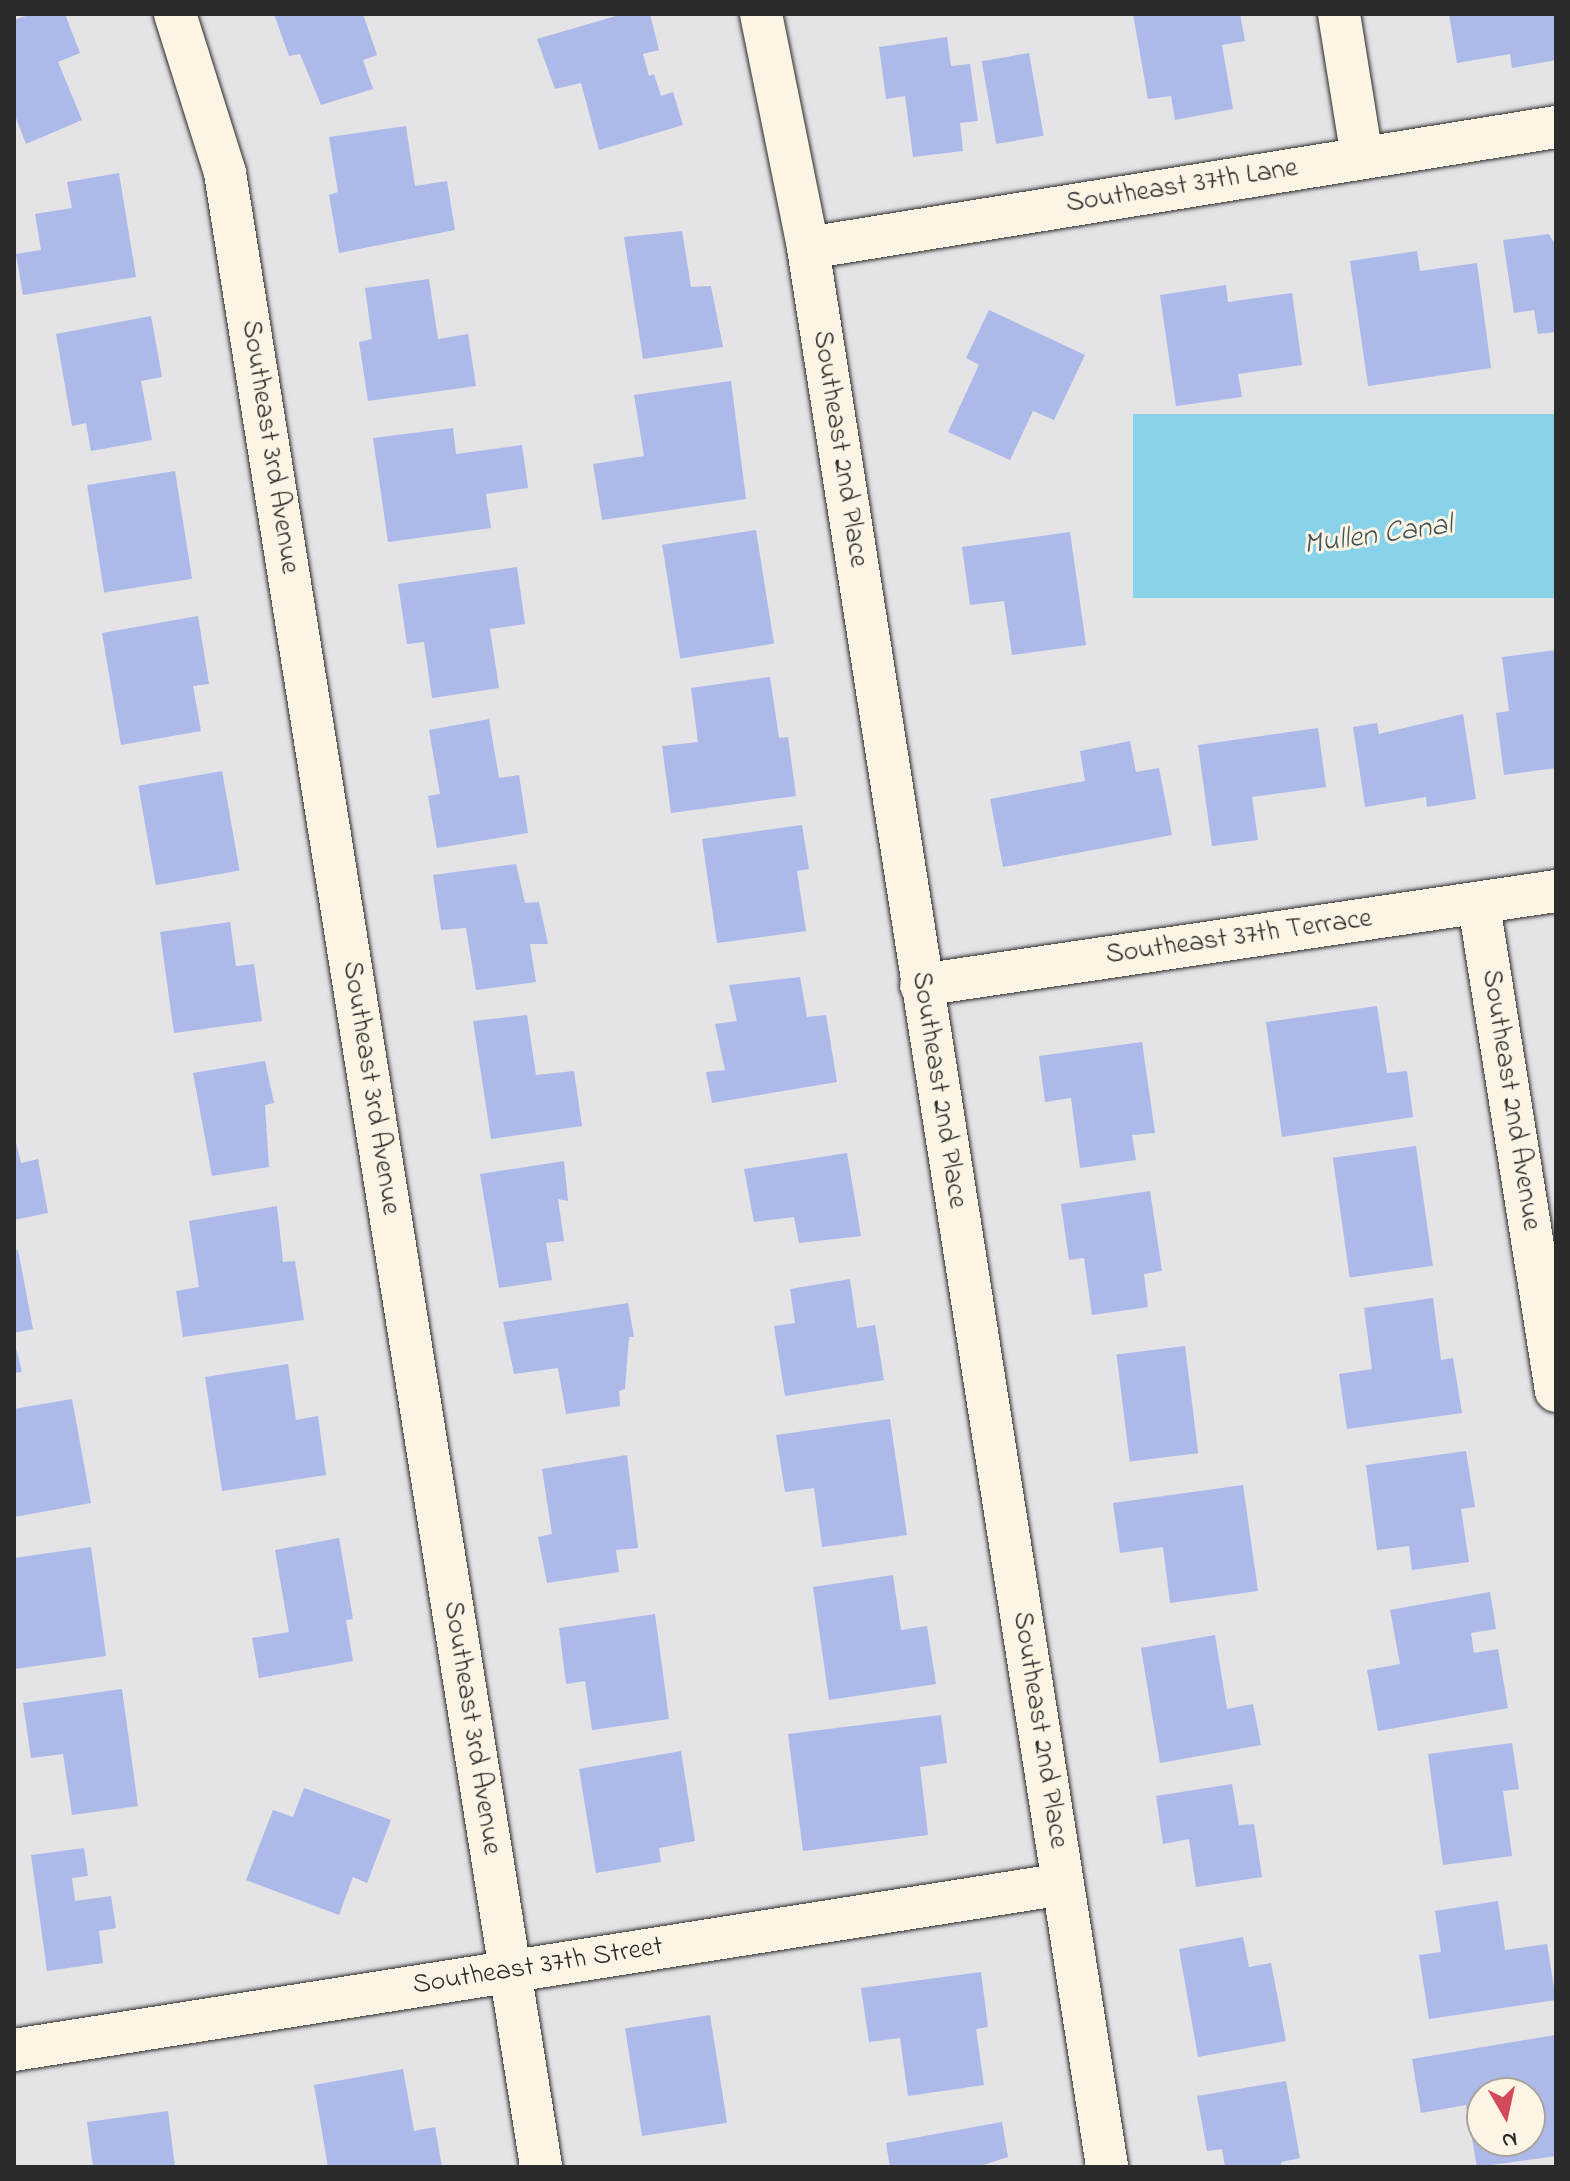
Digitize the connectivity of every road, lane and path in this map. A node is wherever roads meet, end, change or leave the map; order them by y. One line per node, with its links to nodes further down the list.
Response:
1 (175, 14): 12 (street, Southeast 3rd Avenue)
2 (761, 14): 6 (street, Southeast 2nd Place)
3 (1339, 14): 5 (street)
4 (1556, 127): 5 (street, Southeast 37th Lane)
5 (1362, 157): 6 (street, Southeast 37th Lane)
6 (808, 248): 9 (street, Southeast 2nd Place)
7 (1556, 891): 8 (street, Southeast 37th Terrace)
8 (1479, 905): 9 (street, Southeast 37th Terrace); 10 (street, Southeast 2nd Avenue)
9 (921, 985): 11 (street, Southeast 2nd Place)
10 (1556, 1391)
11 (1063, 1884): 12 (street, Southeast 37th Street); 15 (street, Southeast 2nd Place)
12 (510, 1971): 13 (street, Southeast 37th Street); 14 (street, Southeast 3rd Avenue)
13 (14, 2050)
14 (541, 2167)
15 (1107, 2167)

